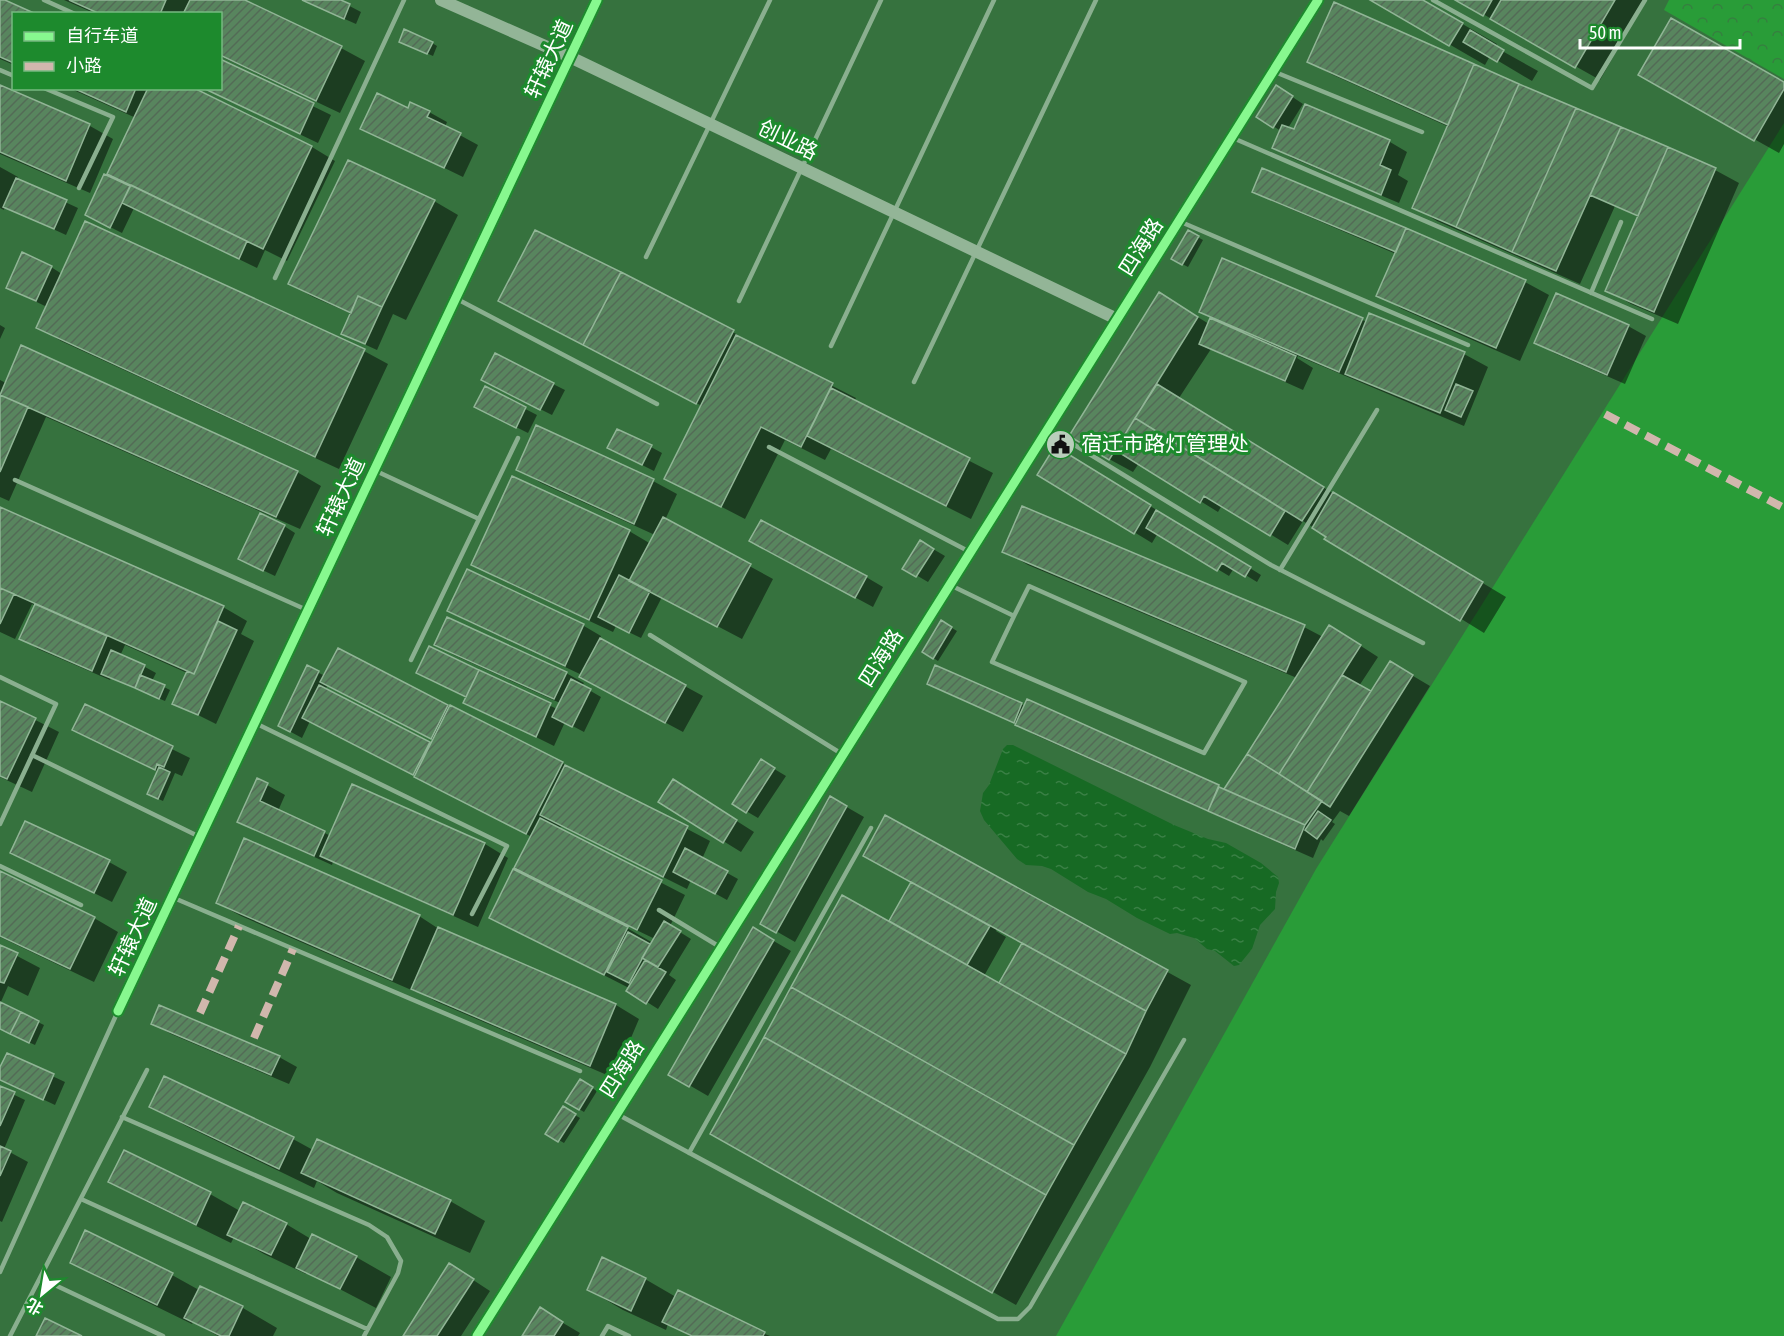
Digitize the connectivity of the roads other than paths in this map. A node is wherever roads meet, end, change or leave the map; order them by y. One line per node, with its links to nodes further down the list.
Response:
1 (44, 0): 13 (lane)
2 (404, 0): 27 (lane)
3 (441, 0): 12 (street, 创业路)
4 (597, 0): 14 (street, 轩辕大道)
5 (770, 0): 17 (lane)
6 (881, 0): 20 (lane)
7 (994, 0): 22 (lane)
8 (1096, 0): 25 (lane)
9 (1318, 0): 15 (street, 四海路)
10 (1433, 0): 11 (lane)
11 (1645, 0)
12 (461, 4): 14 (street, 创业路)
13 (71, 12)
14 (570, 57): 17 (street, 创业路); 29 (street, 轩辕大道)
15 (1273, 71): 18 (lane); 19 (street, 四海路)
16 (49, 90): 21 (lane)
17 (710, 124): 20 (street, 创业路); 26 (lane)
18 (1422, 132)
19 (1231, 137): 23 (street, 四海路); 28 (lane)
20 (802, 168): 22 (street, 创业路); 30 (lane)
21 (79, 188)
22 (894, 212): 25 (street, 创业路); 34 (lane)
23 (1179, 221): 31 (street, 四海路); 33 (lane)
24 (1621, 222): 28 (lane)
25 (976, 251): 31 (street, 创业路); 35 (lane)
26 (646, 257)
27 (275, 278)
28 (1591, 293): 32 (lane)
29 (456, 298): 36 (lane); 41 (street, 轩辕大道)
30 (739, 301)
31 (1117, 319): 38 (street, 四海路)
32 (1652, 319)
33 (1468, 345)
34 (831, 346)
35 (914, 382)
36 (657, 404)
37 (1377, 410): 45 (lane)
38 (1048, 429): 44 (street, 四海路); 45 (lane)
39 (518, 438): 43 (lane)
40 (769, 447): 44 (lane)
41 (374, 470): 43 (lane); 47 (street, 轩辕大道)
42 (15, 480): 47 (lane)
43 (479, 519): 51 (lane)
44 (970, 552): 46 (street, 四海路)
45 (1280, 570): 50 (lane)
46 (949, 584): 48 (lane); 54 (street, 四海路)
47 (307, 610): 53 (street, 轩辕大道)
48 (1014, 616): 48 (lane)
49 (650, 635): 54 (lane)
50 (1423, 643)
51 (411, 660)
52 (0, 677): 55 (lane)
53 (254, 722): 58 (street, 轩辕大道); 63 (lane)
54 (843, 753): 64 (street, 四海路)
55 (32, 755): 56 (lane); 58 (lane)
56 (0, 824)
57 (871, 828): 71 (lane)
58 (200, 837): 60 (street, 轩辕大道)
59 (0, 866): 61 (lane)
60 (171, 897): 65 (street, 轩辕大道); 68 (lane)
61 (81, 905)
62 (659, 910): 64 (lane)
63 (472, 914)
64 (720, 947): 69 (street, 四海路)
65 (118, 1011): 73 (lane)
66 (1184, 1040): 71 (lane)
67 (147, 1070): 70 (lane)
68 (580, 1071)
69 (615, 1113): 71 (lane); 79 (street, 四海路)
70 (122, 1117): 72 (lane); 75 (lane)
71 (689, 1153)
72 (81, 1199): 74 (lane); 75 (lane)
73 (0, 1272)
74 (40, 1278): 76 (lane); 77 (lane)
75 (367, 1329): 78 (lane)
76 (10, 1336)
77 (163, 1336)
78 (364, 1336)
79 (477, 1336)
80 (602, 1336): 81 (lane)
81 (630, 1336)

